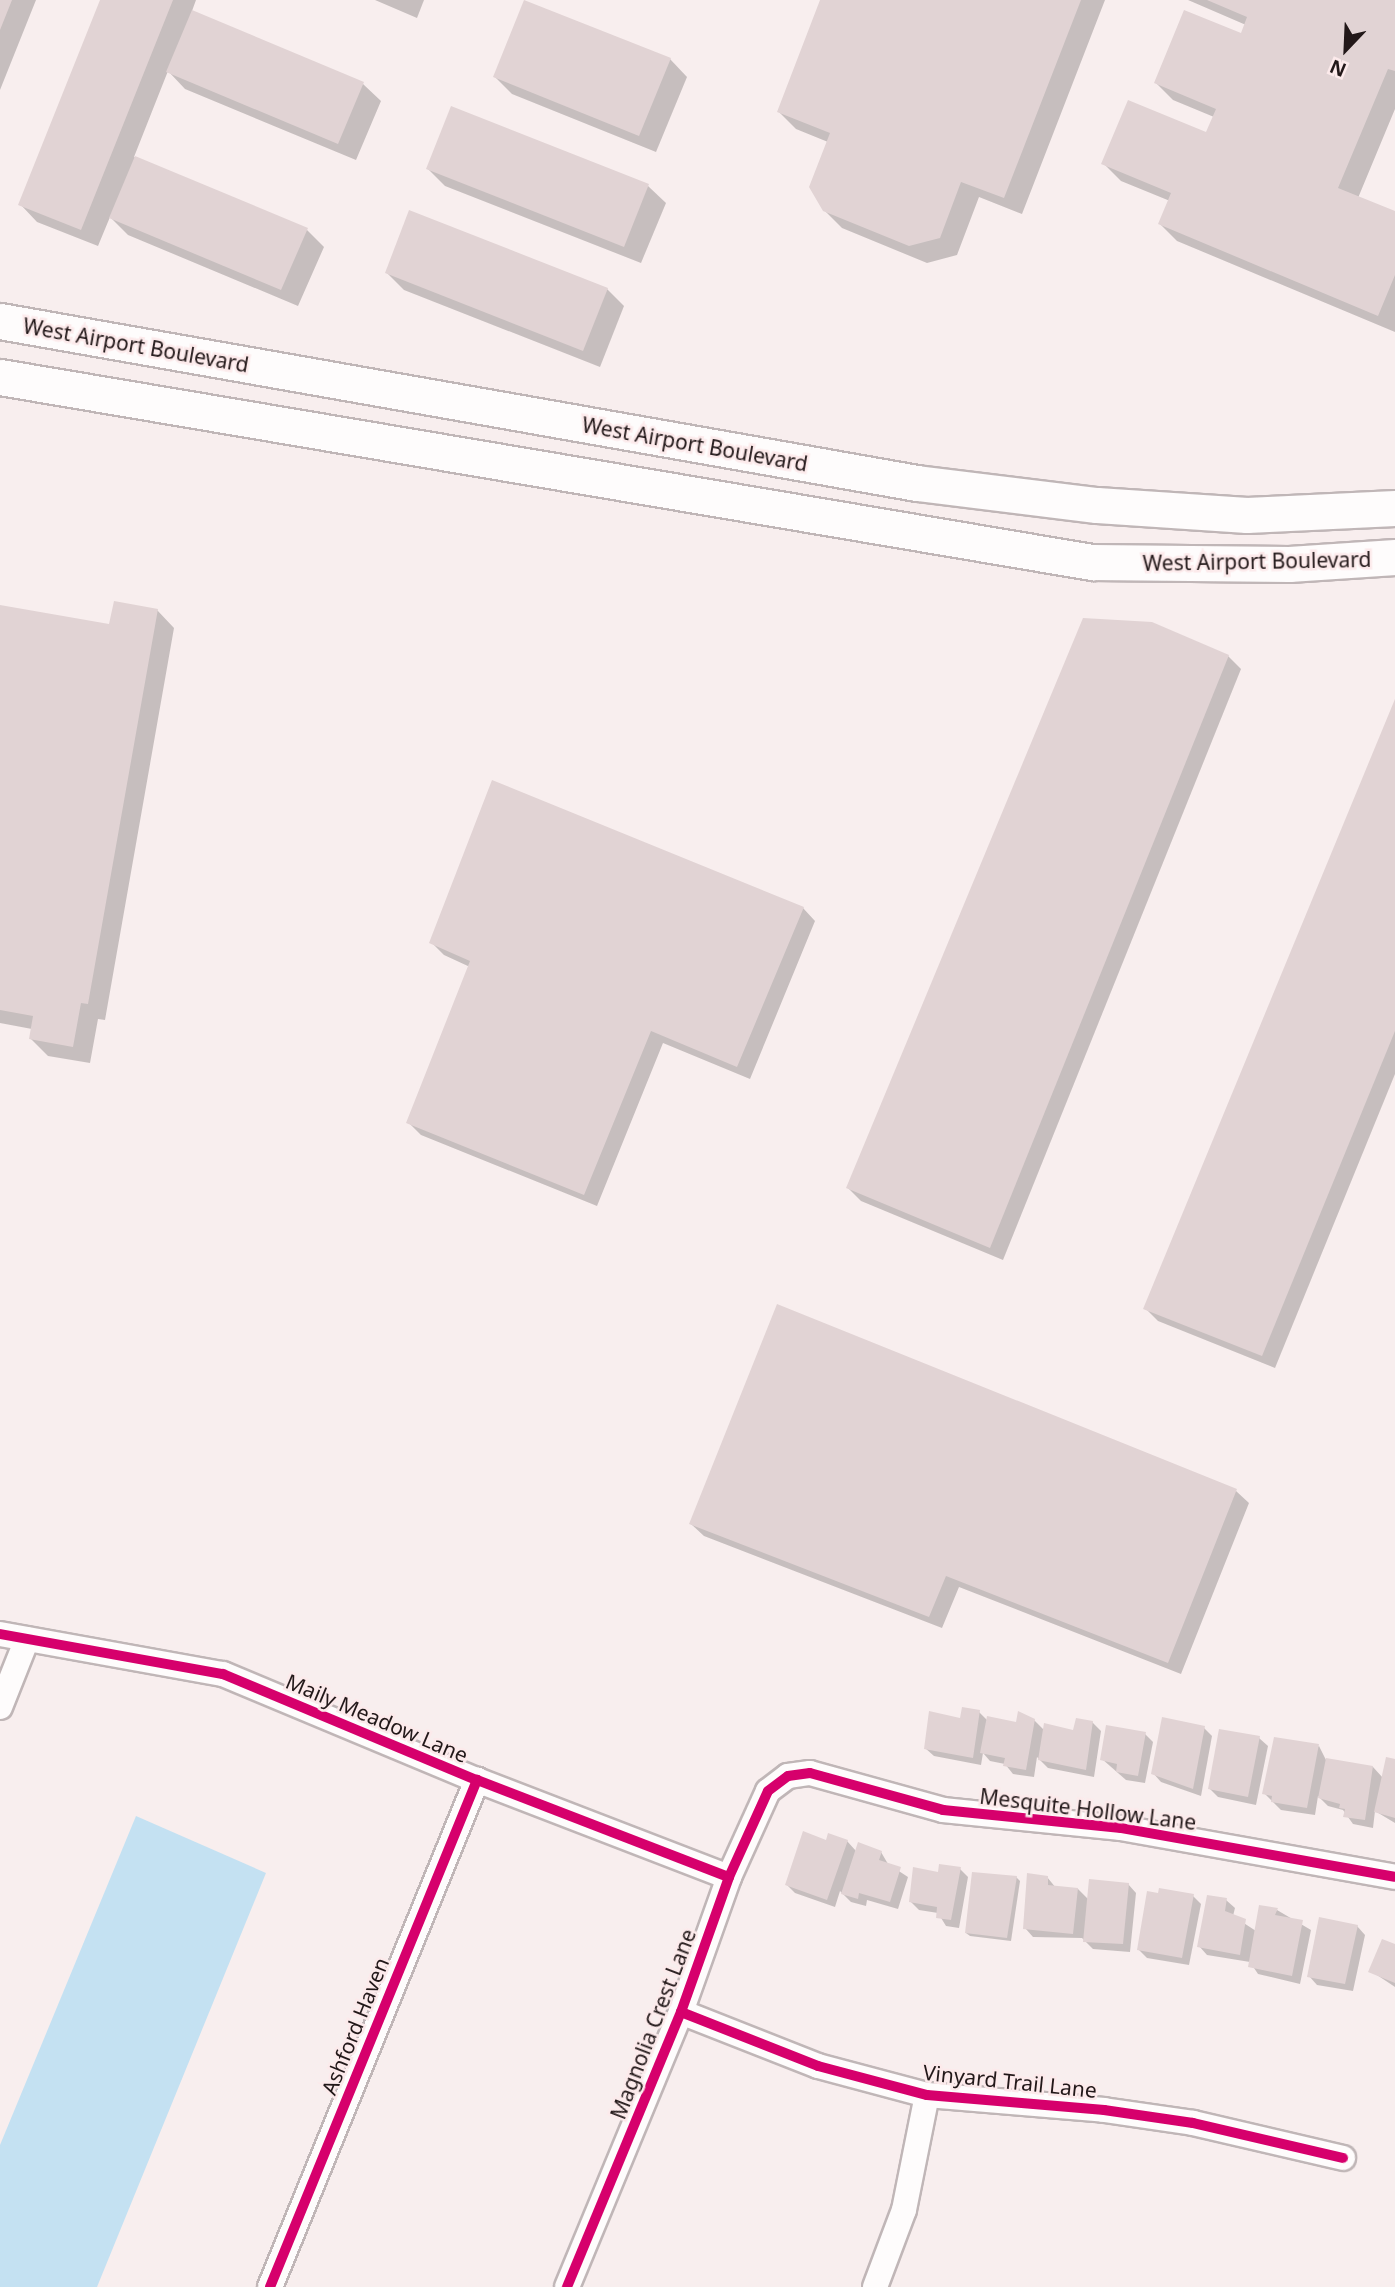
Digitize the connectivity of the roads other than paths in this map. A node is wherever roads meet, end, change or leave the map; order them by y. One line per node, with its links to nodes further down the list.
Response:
1 (0, 321): 3 (main road, West Airport Boulevard)
2 (0, 377): 4 (main road, West Airport Boulevard)
3 (1395, 509)
4 (1395, 557)
5 (0, 1634): 6 (street, Maily Meadow Lane)
6 (27, 1639): 7 (street); 8 (street, Maily Meadow Lane)
7 (0, 1707)
8 (477, 1780): 10 (street, Maily Meadow Lane); 15 (street, Ashford Haven)
9 (780, 1780): 10 (street, Magnolia Crest Lane); 11 (street, Mesquite Hollow Lane)
10 (729, 1877): 12 (street, Magnolia Crest Lane)
11 (1395, 1877)
12 (681, 2012): 13 (street, Vinyard Trail Lane); 16 (street, Magnolia Crest Lane)
13 (927, 2095): 14 (street, Vinyard Trail Lane); 17 (street)
14 (1343, 2158)
15 (270, 2287)
16 (568, 2287)
17 (875, 2287)

